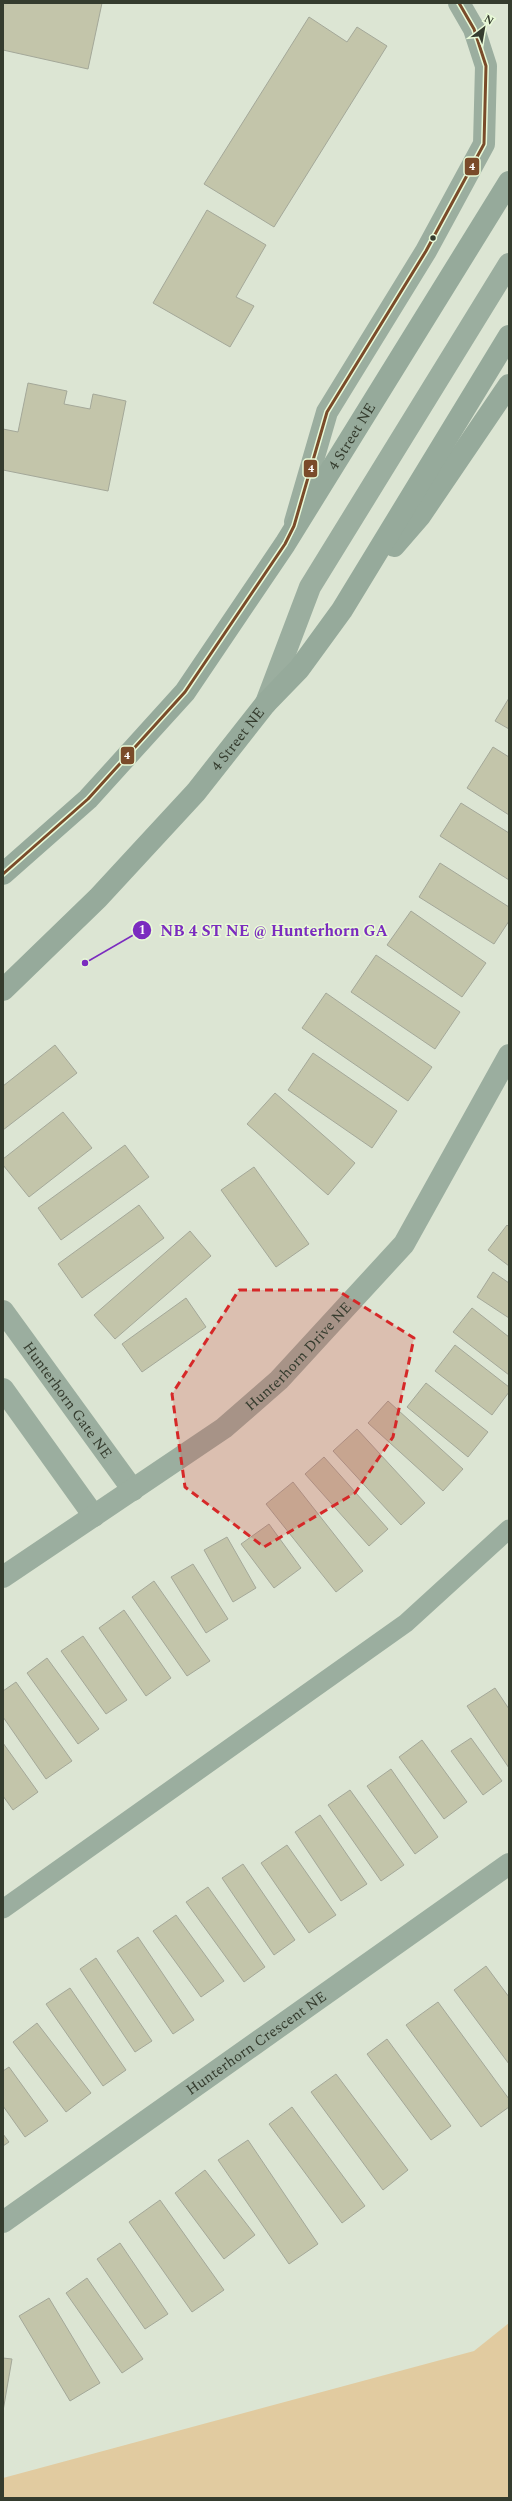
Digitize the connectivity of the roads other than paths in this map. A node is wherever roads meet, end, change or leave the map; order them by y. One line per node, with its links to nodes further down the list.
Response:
1 (459, 3): 6 (street)
2 (509, 182): 6 (main road, 4 Street NE)
3 (509, 264): 8 (street)
4 (509, 336): 7 (main road, 4 Street NE)
5 (509, 385): 7 (main road)
6 (294, 526): 9 (main road, 4 Street NE)
7 (354, 592): 8 (main road, 4 Street NE)
8 (266, 703): 10 (main road, 4 Street NE)
9 (3, 874)
10 (3, 990)
11 (509, 1055): 14 (street, Hunterhorn Drive NE)
12 (3, 1311): 14 (street, Hunterhorn Gate NE)
13 (3, 1389): 15 (street)
14 (133, 1490): 15 (street, Hunterhorn Drive NE)
15 (94, 1516): 17 (street, Hunterhorn Drive NE)
16 (509, 1529): 19 (lane)
17 (3, 1577)
18 (509, 1864): 20 (street, Hunterhorn Crescent NE)
19 (3, 1909)
20 (3, 2222)

